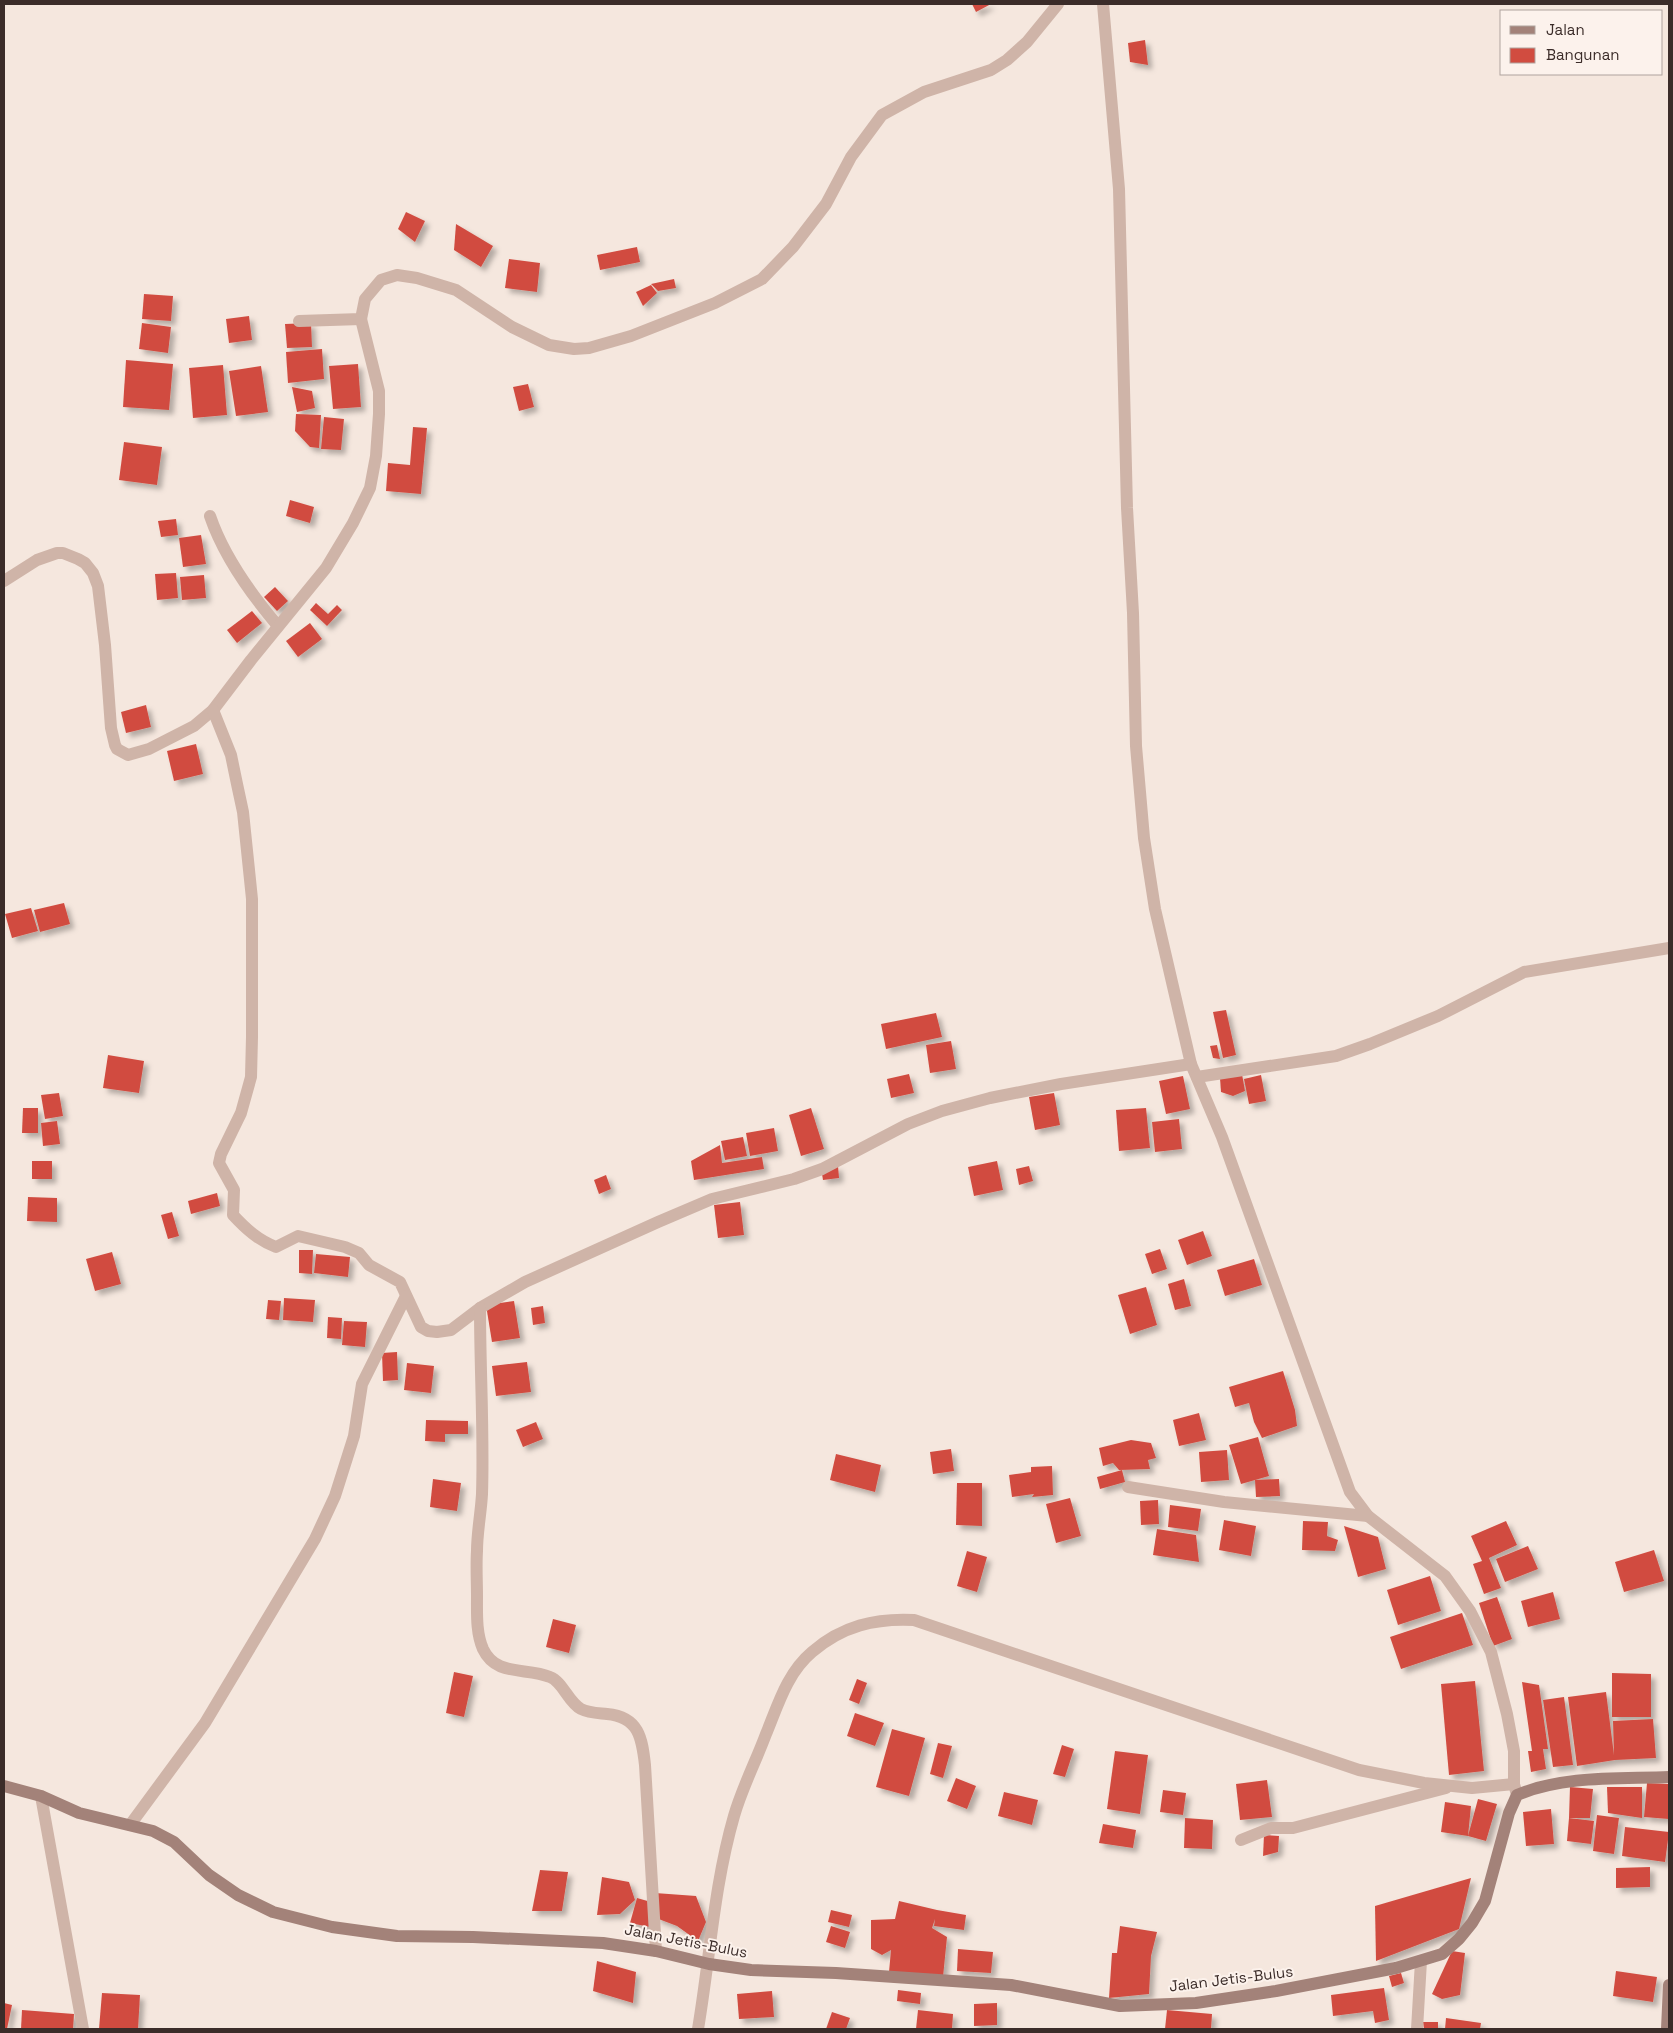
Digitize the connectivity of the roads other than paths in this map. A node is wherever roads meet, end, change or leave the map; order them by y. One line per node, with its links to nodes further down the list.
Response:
1 (1058, 4): 3 (street)
2 (1103, 4): 10 (street)
3 (362, 319): 4 (street); 7 (street)
4 (299, 321)
5 (210, 516): 7 (street)
6 (4, 581): 8 (street)
7 (278, 626): 8 (street)
8 (213, 710): 12 (street)
9 (1669, 948): 11 (street)
10 (1192, 1064): 11 (street); 13 (street)
11 (1197, 1077): 15 (street)
12 (406, 1296): 13 (street); 21 (street)
13 (480, 1308): 23 (street)
14 (1128, 1487): 15 (street)
15 (1368, 1516): 19 (street)
16 (1669, 1777): 19 (street)
17 (4, 1786): 20 (street, Jalan Jetis-Bulus)
18 (1453, 1786): 19 (street); 22 (street); 25 (street)
19 (1516, 1789): 24 (street, Jalan Jetis-Bulus)
20 (41, 1796): 21 (street, Jalan Jetis-Bulus); 27 (street)
21 (130, 1825): 23 (street, Jalan Jetis-Bulus)
22 (1241, 1840)
23 (656, 1951): 25 (street, Jalan Jetis-Bulus)
24 (1421, 1961): 25 (street, Jalan Jetis-Bulus); 29 (street)
25 (709, 1964): 28 (street)
26 (1669, 1985): 30 (street)
27 (84, 2029)
28 (698, 2029)
29 (1416, 2029)
30 (1667, 2029)

